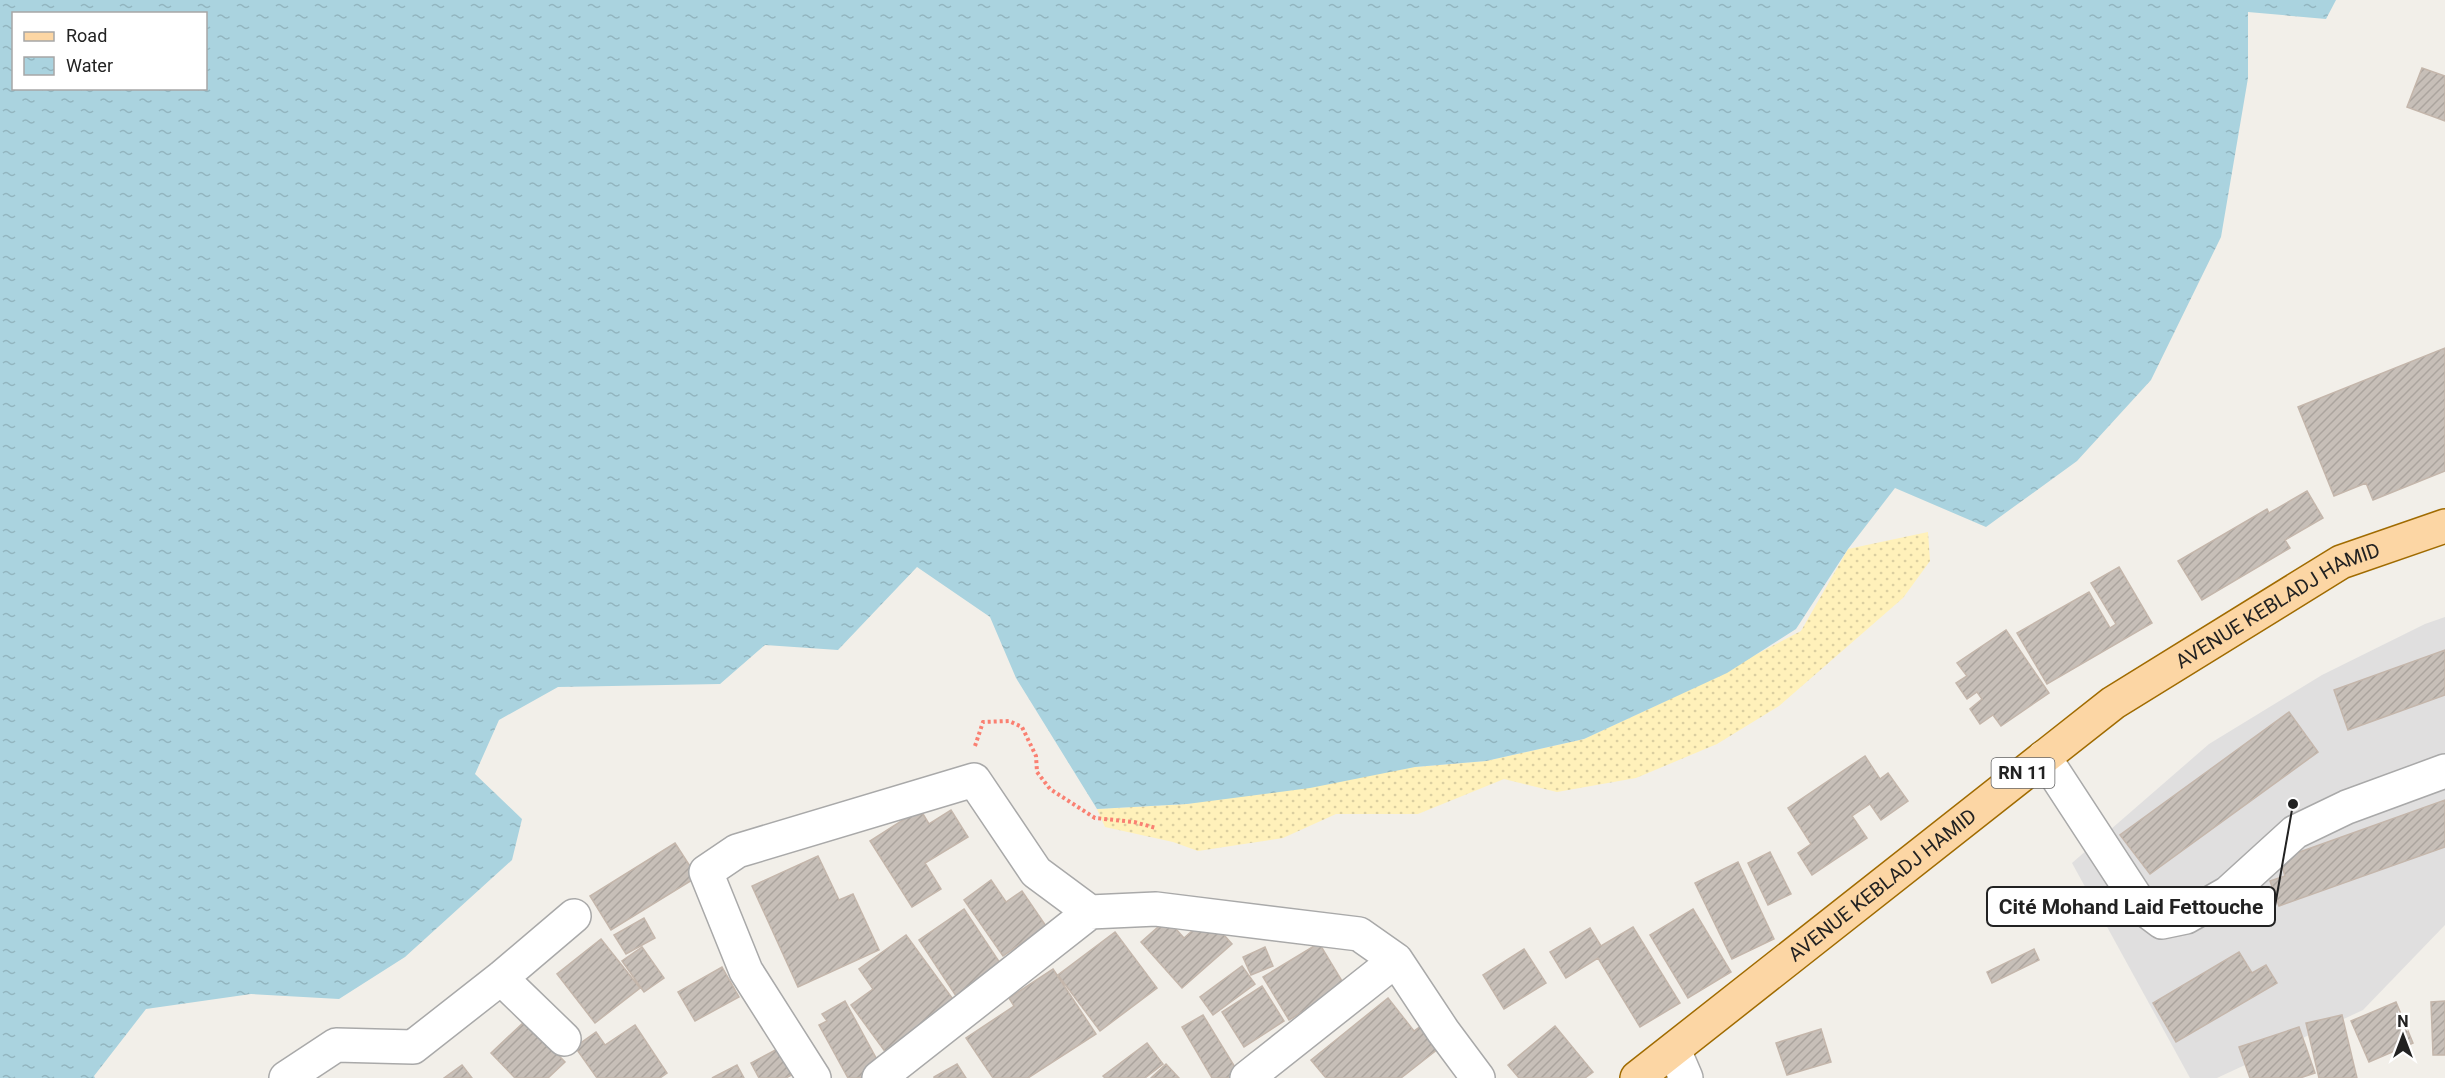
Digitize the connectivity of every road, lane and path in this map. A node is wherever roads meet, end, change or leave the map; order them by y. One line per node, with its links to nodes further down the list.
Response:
1 (2445, 526): 2 (main road, AVENUE KEBLADJ HAMID / RN 11)
2 (2044, 757): 3 (street); 11 (main road, AVENUE KEBLADJ HAMID / RN 11)
3 (2445, 771)
4 (974, 780): 5 (path); 6 (street); 13 (street)
5 (1155, 828)
6 (1090, 912): 8 (street); 14 (street)
7 (574, 915): 9 (street)
8 (1396, 960): 15 (street); 16 (street)
9 (501, 978): 10 (street); 12 (street)
10 (564, 1039)
11 (1680, 1064): 17 (main road, AVENUE KEBLADJ HAMID / RN 11)
12 (286, 1078)
13 (814, 1078)
14 (879, 1078)
15 (1247, 1078)
16 (1478, 1078)
17 (1637, 1078)

